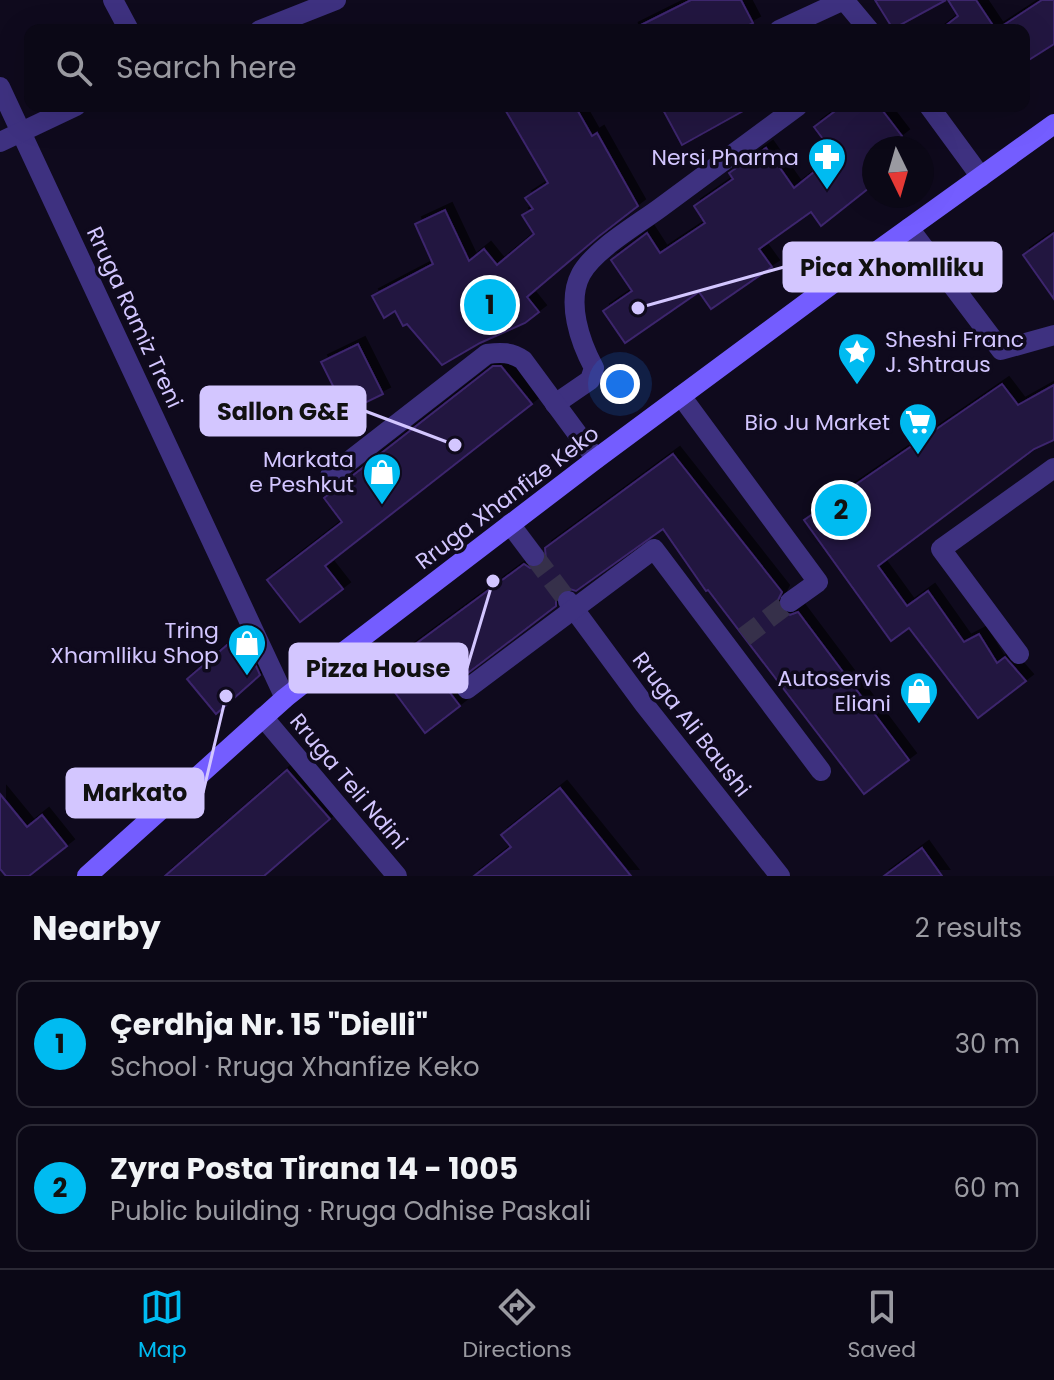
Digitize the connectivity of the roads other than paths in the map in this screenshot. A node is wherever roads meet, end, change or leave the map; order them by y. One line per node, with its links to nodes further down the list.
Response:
1 (113, 0): 3 (street)
2 (336, 0): 4 (street)
3 (126, 24)
4 (275, 24)
5 (792, 24): 6 (street)
6 (864, 24)
7 (0, 87): 12 (street, Rruga Ramiz Treni)
8 (63, 112): 12 (street)
9 (790, 112): 18 (street)
10 (933, 112): 14 (street)
11 (1054, 124): 14 (main road, Rruga Xhanfize Keko)
12 (20, 131): 13 (street); 28 (street, Rruga Ramiz Treni)
13 (0, 142)
14 (981, 177): 15 (main road, Rruga Xhanfize Keko)
15 (909, 228): 16 (street); 17 (main road, Rruga Xhanfize Keko)
16 (1054, 335)
17 (681, 396): 19 (main road, Rruga Xhanfize Keko); 24 (street)
18 (555, 404): 19 (street); 21 (street)
19 (596, 459): 22 (main road, Rruga Xhanfize Keko)
20 (1054, 468): 26 (street)
21 (330, 476)
22 (510, 524): 23 (street); 28 (main road, Rruga Xhanfize Keko)
23 (534, 556)
24 (790, 602)
25 (570, 605): 27 (street); 30 (street); 33 (street, Rruga Ali Baushi)
26 (1019, 654)
27 (467, 689)
28 (285, 698): 29 (main road, Rruga Xhanfize Keko)
29 (263, 717): 31 (main road, Rruga Xhanfize Keko); 32 (street, Rruga Teli Ndini)
30 (821, 771)
31 (87, 876)
32 (397, 876)
33 (780, 876)

